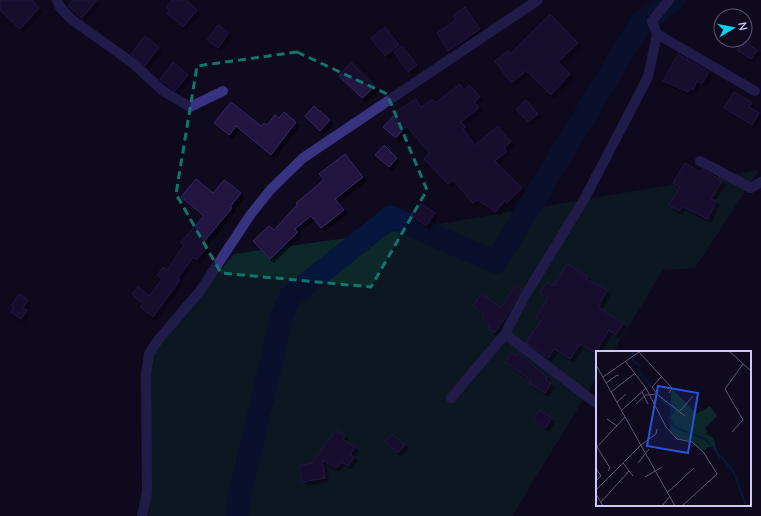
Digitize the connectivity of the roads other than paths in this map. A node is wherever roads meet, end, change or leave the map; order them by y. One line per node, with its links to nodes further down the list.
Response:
1 (57, 0): 5 (street)
2 (538, 0): 12 (street)
3 (663, 2): 4 (street)
4 (657, 34): 6 (street); 9 (street)
5 (224, 91)
6 (755, 91)
7 (700, 162): 8 (street)
8 (761, 182)
9 (505, 334): 10 (street); 11 (street)
10 (451, 398)
11 (596, 403)
12 (142, 516)

